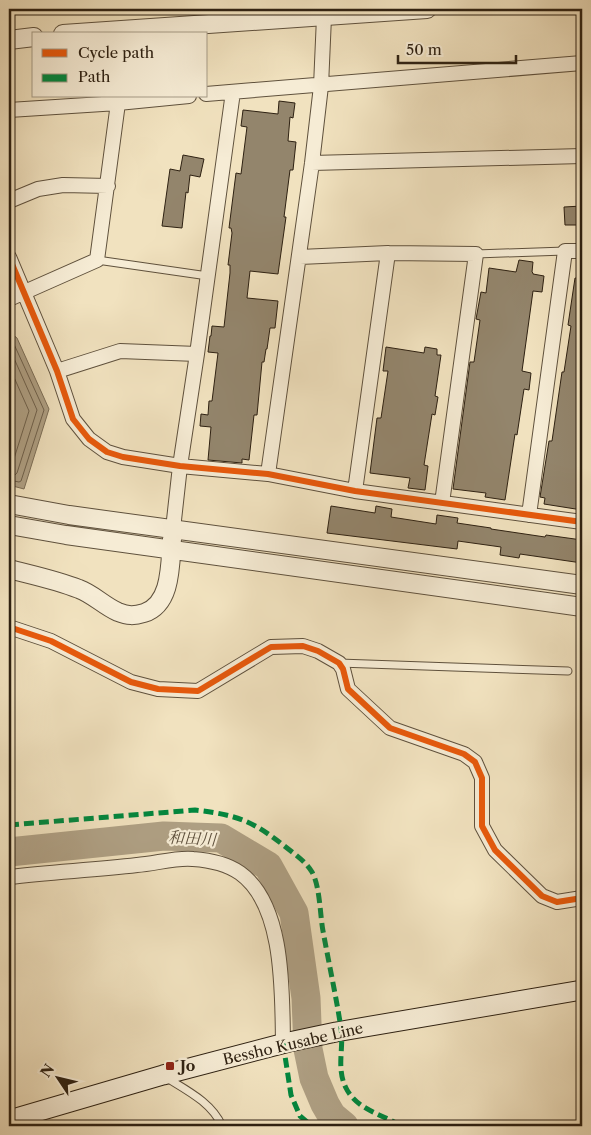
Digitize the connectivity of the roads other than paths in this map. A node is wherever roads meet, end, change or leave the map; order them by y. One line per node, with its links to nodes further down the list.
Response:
1 (427, 9): 2 (street)
2 (323, 13): 3 (street); 7 (street)
3 (88, 32)
4 (32, 37): 5 (street)
5 (9, 40)
6 (582, 63): 7 (street)
7 (321, 86): 8 (street); 14 (street)
8 (233, 92): 9 (street); 24 (street)
9 (208, 94)
10 (171, 98): 11 (street)
11 (118, 104): 12 (street); 15 (street)
12 (9, 110)
13 (582, 156): 14 (street)
14 (312, 163): 22 (street)
15 (108, 186): 16 (street); 23 (street)
16 (9, 201)
17 (565, 251): 18 (street); 20 (lane); 34 (street)
18 (582, 251)
19 (388, 253): 20 (street); 22 (street); 31 (street)
20 (476, 254): 32 (street)
21 (9, 257): 25 (street)
22 (300, 257): 30 (street)
23 (97, 260): 24 (lane); 25 (street)
24 (208, 276): 27 (street)
25 (23, 293): 26 (street); 28 (street)
26 (9, 298)
27 (198, 354): 28 (street); 29 (street)
28 (56, 371): 29 (street)
29 (180, 466): 30 (street); 37 (street)
30 (268, 474): 31 (street)
31 (355, 491): 32 (street)
32 (442, 503): 34 (street)
33 (9, 504): 37 (street)
34 (529, 515): 35 (street)
35 (582, 522)
36 (9, 525): 38 (street)
37 (173, 528): 38 (street); 40 (street)
38 (171, 550): 39 (street); 41 (street)
39 (9, 569)
40 (582, 586)
41 (582, 607)
42 (9, 627): 43 (street)
43 (339, 663): 44 (lane); 46 (street)
44 (568, 671)
45 (9, 877): 48 (street)
46 (582, 898)
47 (582, 990): 48 (main road, Bessho Kusabe Line)
48 (286, 1042): 49 (main road, Bessho Kusabe Line)
49 (163, 1075): 50 (main road, Bessho Kusabe Line); 51 (lane)
50 (9, 1120)
51 (222, 1126)

